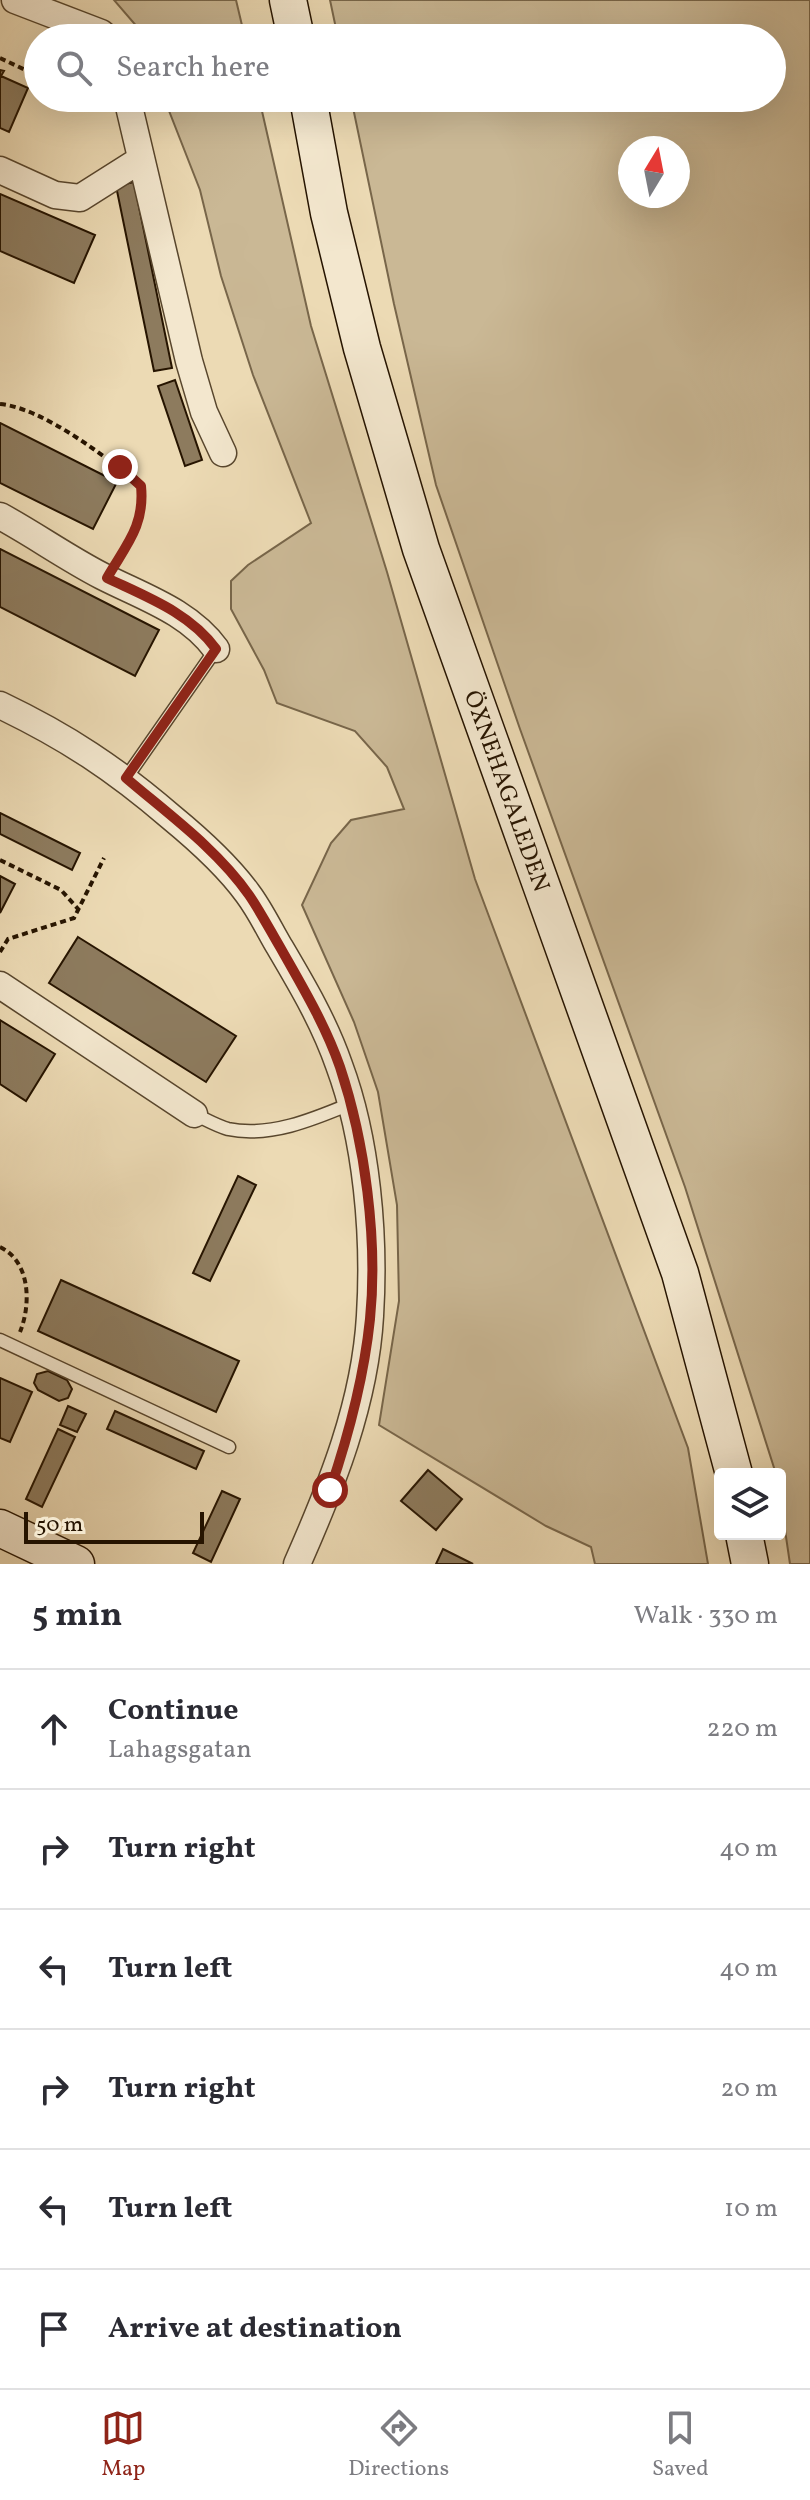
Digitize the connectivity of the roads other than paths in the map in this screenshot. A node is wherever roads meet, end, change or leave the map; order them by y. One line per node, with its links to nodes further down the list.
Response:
1 (15, 0): 3 (street)
2 (288, 0): 4 (street)
3 (78, 24)
4 (293, 24)
5 (130, 112): 7 (street)
6 (311, 112): 19 (street, ÖXNEHAGALEDEN)
7 (140, 160): 8 (street); 9 (street)
8 (0, 170)
9 (223, 453)
10 (0, 516): 11 (street)
11 (216, 649): 13 (lane)
12 (0, 705): 13 (street)
13 (126, 778): 15 (street)
14 (0, 985): 16 (street)
15 (350, 1104): 16 (lane); 23 (street)
16 (194, 1114)
17 (0, 1340): 18 (lane)
18 (229, 1447)
19 (732, 1468)
20 (0, 1528): 22 (street)
21 (745, 1540): 24 (street)
22 (76, 1564)
23 (297, 1564)
24 (750, 1564)

